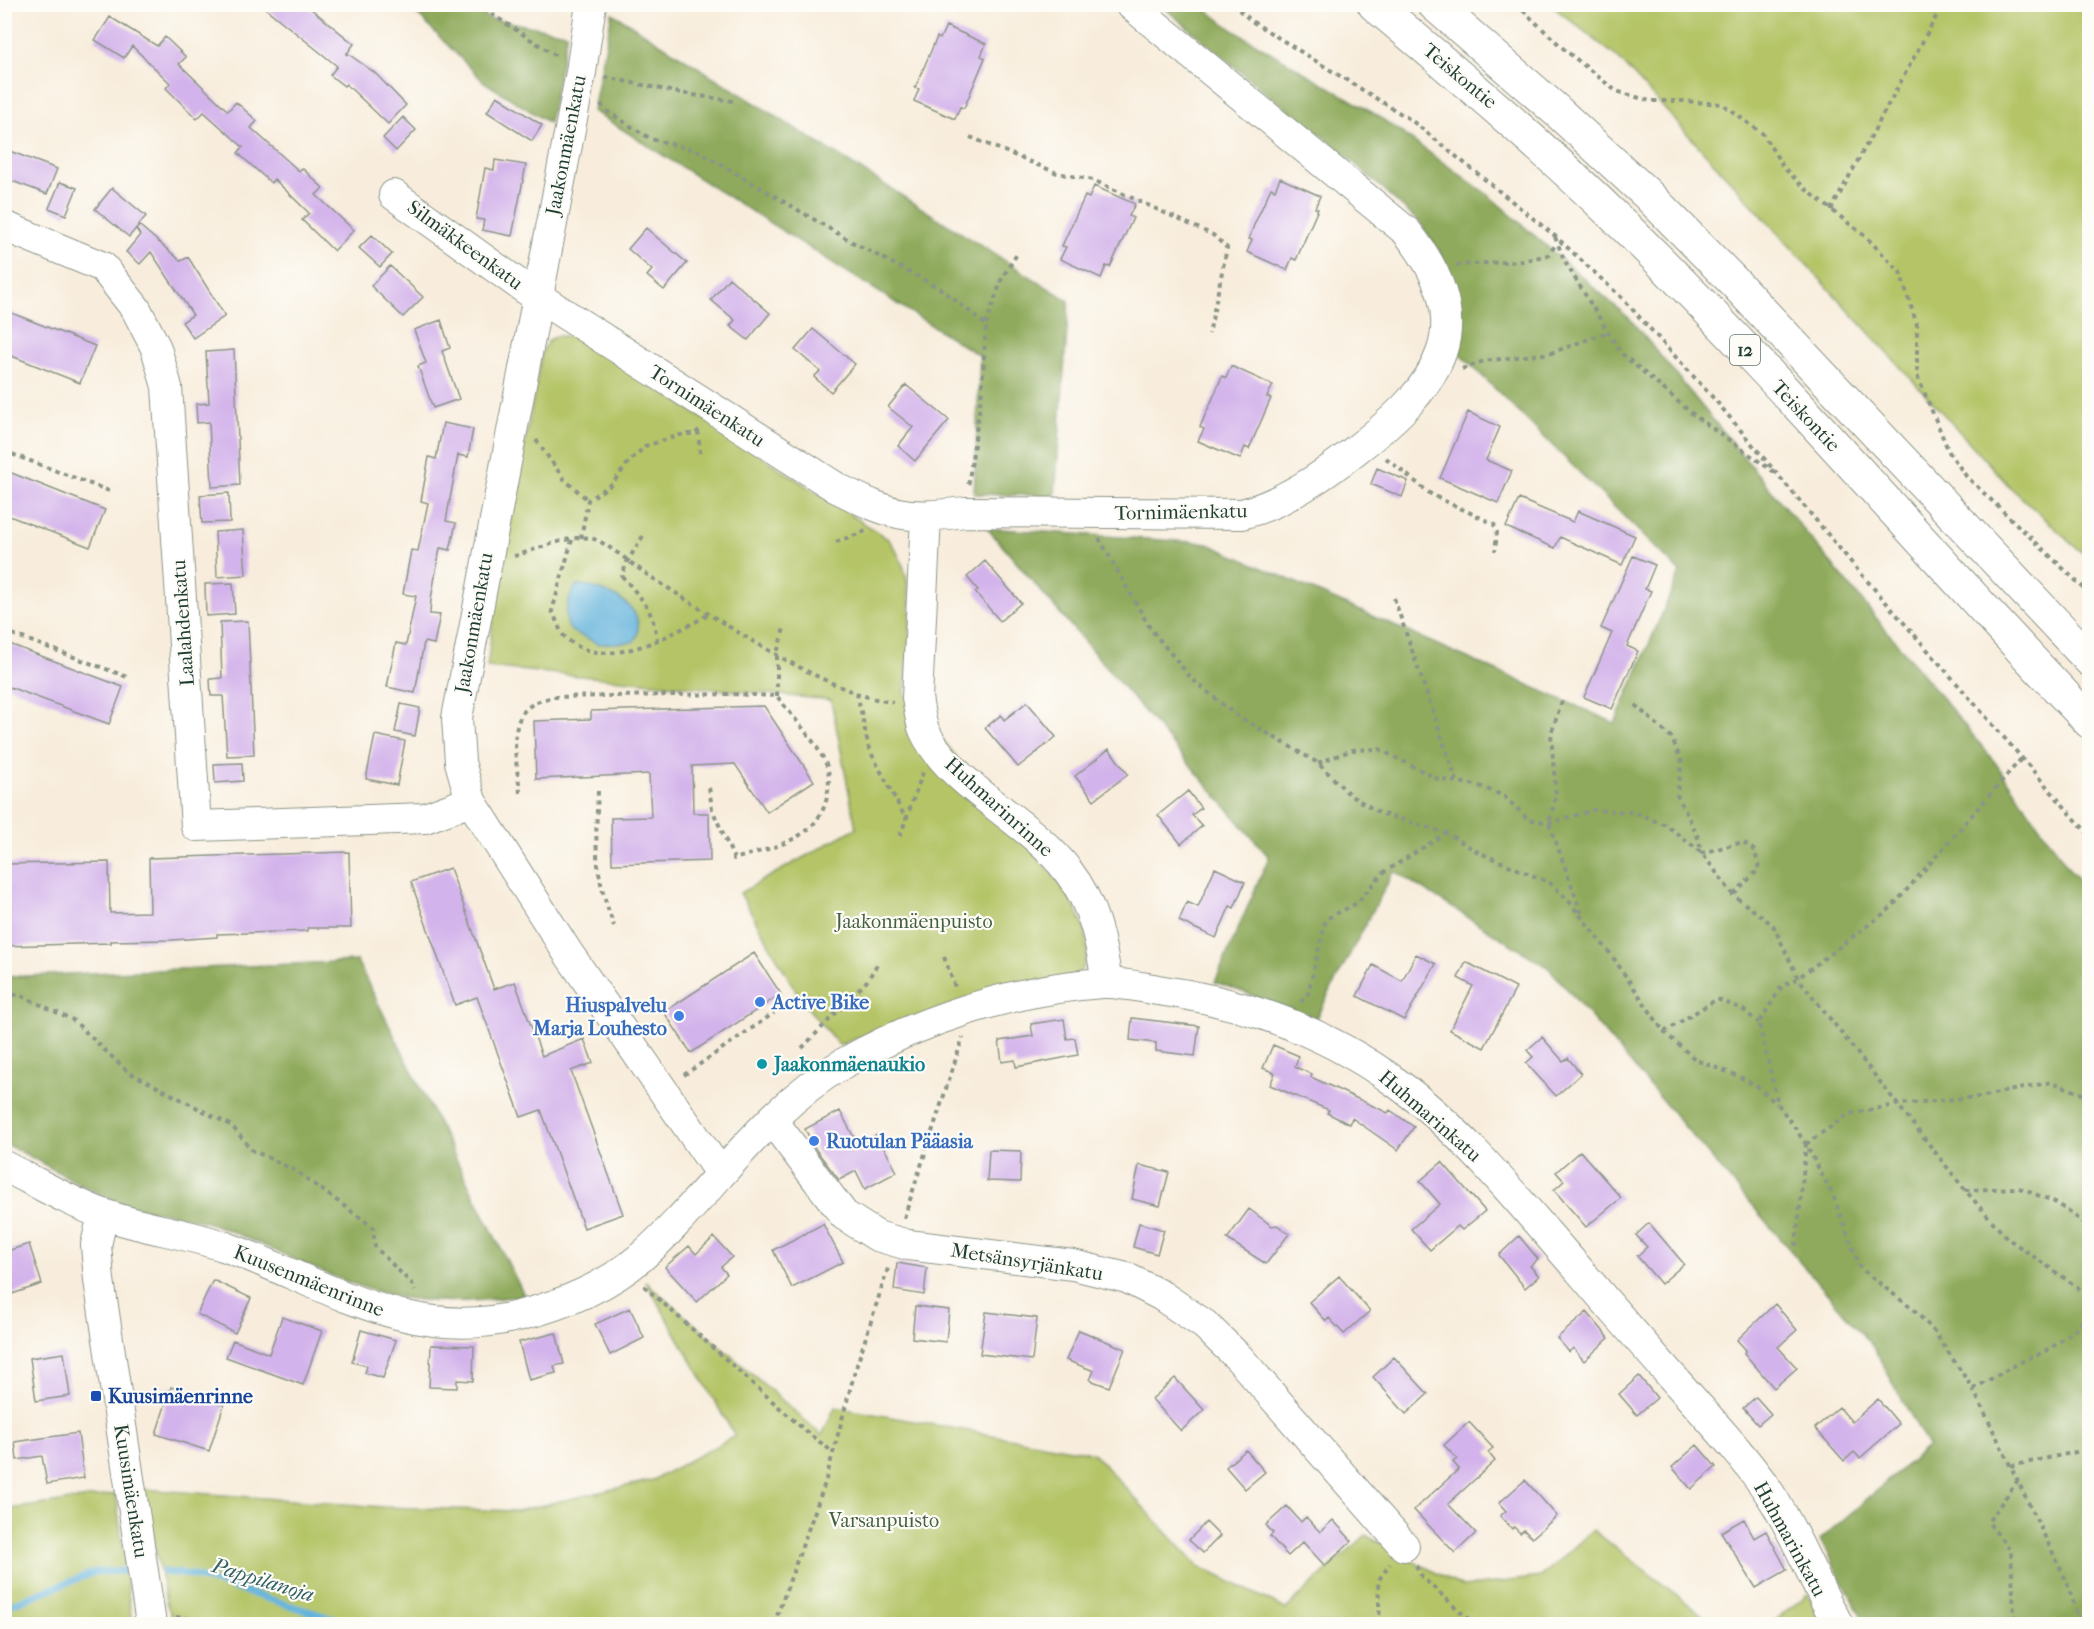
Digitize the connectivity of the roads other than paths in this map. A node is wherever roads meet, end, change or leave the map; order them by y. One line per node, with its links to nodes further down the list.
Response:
1 (591, 4): 7 (street, Jaakonmäenkatu)
2 (1130, 4): 8 (street, Tornimäenkatu)
3 (1374, 4): 10 (highway, Teiskontie / 12)
4 (1434, 4): 9 (highway, Teiskontie / 12)
5 (394, 195): 7 (street, Silmäkkeenkatu)
6 (4, 226): 11 (street, Laalahdenkatu)
7 (536, 296): 8 (street, Tornimäenkatu); 11 (street, Jaakonmäenkatu)
8 (926, 517): 12 (street, Huhmarinrinne)
9 (2090, 660)
10 (2090, 723)
11 (471, 801): 15 (street, Jaakonmäenkatu)
12 (1107, 982): 13 (street, Huhmarinkatu); 19 (street, Huhmarinkatu)
13 (772, 1120): 15 (street, Huhmarinkatu); 17 (street, Metsänsyrjänkatu)
14 (4, 1166): 16 (street, Kuusenmäenrinne)
15 (720, 1173): 16 (street, Kuusenmäenrinne)
16 (103, 1215): 18 (street, Kuusimäenkatu)
17 (1404, 1546)
18 (151, 1620)
19 (1839, 1624)

